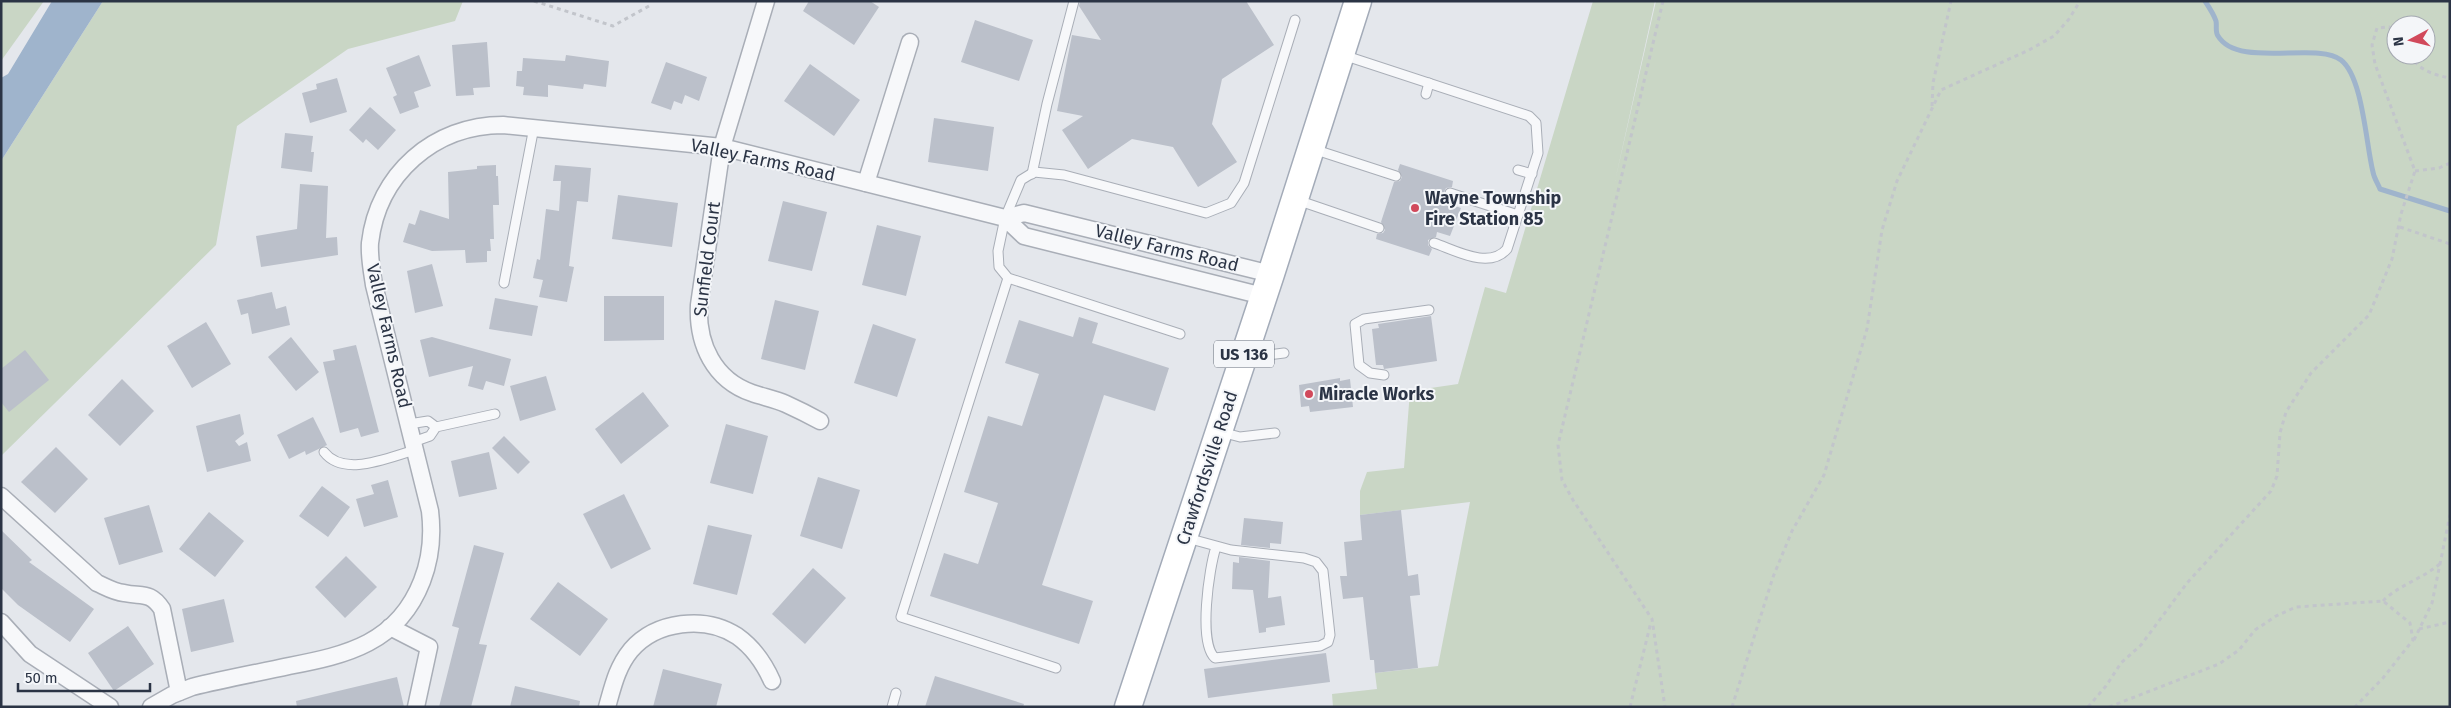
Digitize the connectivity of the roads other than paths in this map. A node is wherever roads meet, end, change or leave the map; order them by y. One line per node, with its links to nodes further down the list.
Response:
1 (766, 1): 10 (street, Sunfield Court)
2 (1074, 1): 13 (lane)
3 (1358, 1): 6 (main road, Crawfordsville Road / US 136)
4 (1295, 20): 13 (lane)
5 (910, 42): 16 (street)
6 (1340, 54): 7 (lane); 11 (main road, Crawfordsville Road / US 136)
7 (1429, 83): 8 (lane); 14 (lane)
8 (1426, 94)
9 (534, 127): 10 (street, Valley Farms Road); 24 (lane); 33 (street, Valley Farms Road)
10 (722, 147): 16 (street, Valley Farms Road); 32 (street, Sunfield Court)
11 (1310, 148): 15 (lane); 18 (main road, Crawfordsville Road / US 136)
12 (1518, 170): 14 (lane)
13 (1032, 174): 20 (lane)
14 (1532, 174): 19 (lane)
15 (1396, 176)
16 (866, 183): 20 (street, Valley Farms Road)
17 (1450, 193): 19 (lane)
18 (1294, 199): 21 (lane); 25 (main road, Crawfordsville Road / US 136)
19 (1518, 215): 22 (lane)
20 (1005, 218): 23 (lane); 25 (street, Valley Farms Road); 25 (street, Valley Farms Road)
21 (1379, 228)
22 (1434, 243)
23 (1008, 278): 27 (lane); 44 (lane)
24 (504, 283)
25 (1267, 285): 28 (main road, Crawfordsville Road / US 136)
26 (1429, 310): 30 (lane)
27 (1180, 334)
28 (1246, 348): 29 (lane); 35 (main road, Crawfordsville Road / US 136)
29 (1284, 353)
30 (1384, 375)
31 (495, 414): 34 (lane)
32 (820, 421)
33 (409, 424): 34 (lane); 37 (street, Valley Farms Road)
34 (436, 427): 37 (lane)
35 (1219, 432): 36 (lane); 40 (main road, Crawfordsville Road / US 136)
36 (1275, 433)
37 (414, 446): 38 (lane); 43 (street, Valley Farms Road)
38 (324, 452)
39 (1, 496): 46 (street)
40 (1184, 537): 41 (lane); 53 (main road, Crawfordsville Road / US 136)
41 (1216, 547): 41 (lane)
42 (1, 622): 49 (street)
43 (390, 627): 46 (street, Valley Farms Road); 50 (street)
44 (1056, 668)
45 (772, 681): 51 (street)
46 (180, 692): 48 (street, Valley Farms Road)
47 (896, 693): 52 (lane)
48 (155, 706)
49 (110, 707)
50 (416, 707)
51 (607, 707)
52 (892, 707)
53 (1128, 707)

